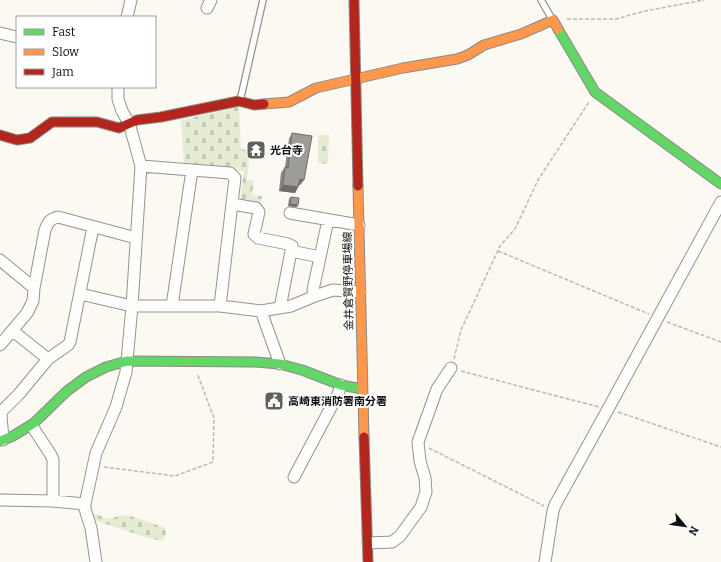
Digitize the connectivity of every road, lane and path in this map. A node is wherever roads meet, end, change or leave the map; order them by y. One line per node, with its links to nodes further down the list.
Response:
1 (131, 0): 6 (street)
2 (263, 0): 13 (lane)
3 (354, 0): 10 (street, 金井倉賀野停車場線)
4 (541, 0): 7 (lane)
5 (704, 0): 7 (path)
6 (127, 16)
7 (554, 20): 10 (street); 12 (street)
8 (0, 33): 9 (street)
9 (16, 37)
10 (355, 80): 13 (street); 23 (street, 金井倉賀野停車場線)
11 (118, 88): 14 (street)
12 (595, 92): 18 (street); 27 (path)
13 (239, 101): 14 (street)
14 (129, 123): 15 (street); 16 (street)
15 (0, 135)
16 (141, 166): 17 (street); 25 (street)
17 (192, 170): 20 (street); 35 (street)
18 (721, 184)
19 (721, 202): 39 (street)
20 (232, 204): 26 (street); 36 (street)
21 (290, 213): 22 (street)
22 (328, 220): 23 (street); 28 (street)
23 (359, 225): 31 (street, 金井倉賀野停車場線)
24 (93, 227): 25 (street); 30 (street); 32 (street)
25 (136, 238): 34 (street)
26 (290, 251): 28 (street); 37 (street)
27 (498, 251): 39 (path); 47 (path)
28 (320, 257): 33 (street)
29 (0, 260): 30 (street)
30 (34, 288): 40 (street)
31 (360, 292): 33 (street); 49 (street, 金井倉賀野停車場線)
32 (80, 294): 34 (street); 43 (street)
33 (315, 296): 37 (street)
34 (132, 306): 35 (street); 44 (street)
35 (172, 306): 36 (street)
36 (220, 306): 38 (street)
37 (280, 308): 38 (street)
38 (261, 311): 46 (street)
39 (658, 318): 41 (path); 50 (street)
40 (13, 331): 42 (street); 43 (street)
41 (721, 342)
42 (0, 345)
43 (48, 359): 52 (street)
44 (127, 361): 45 (street); 51 (street); 55 (street)
45 (195, 361): 46 (street); 55 (path)
46 (280, 364): 48 (street)
47 (451, 368): 50 (path); 53 (street)
48 (341, 385): 49 (street); 56 (street)
49 (362, 389): 61 (street, 金井倉賀野停車場線)
50 (608, 409): 54 (path); 60 (street)
51 (32, 426): 52 (street); 58 (street)
52 (2, 441)
53 (418, 442): 60 (path); 61 (street)
54 (721, 447)
55 (93, 466): 59 (street)
56 (294, 477)
57 (0, 500): 58 (street)
58 (53, 501): 59 (street)
59 (85, 504): 62 (street)
60 (552, 510): 64 (street)
61 (368, 543): 63 (street, 金井倉賀野停車場線)
62 (96, 562)
63 (368, 562)
64 (546, 562)

